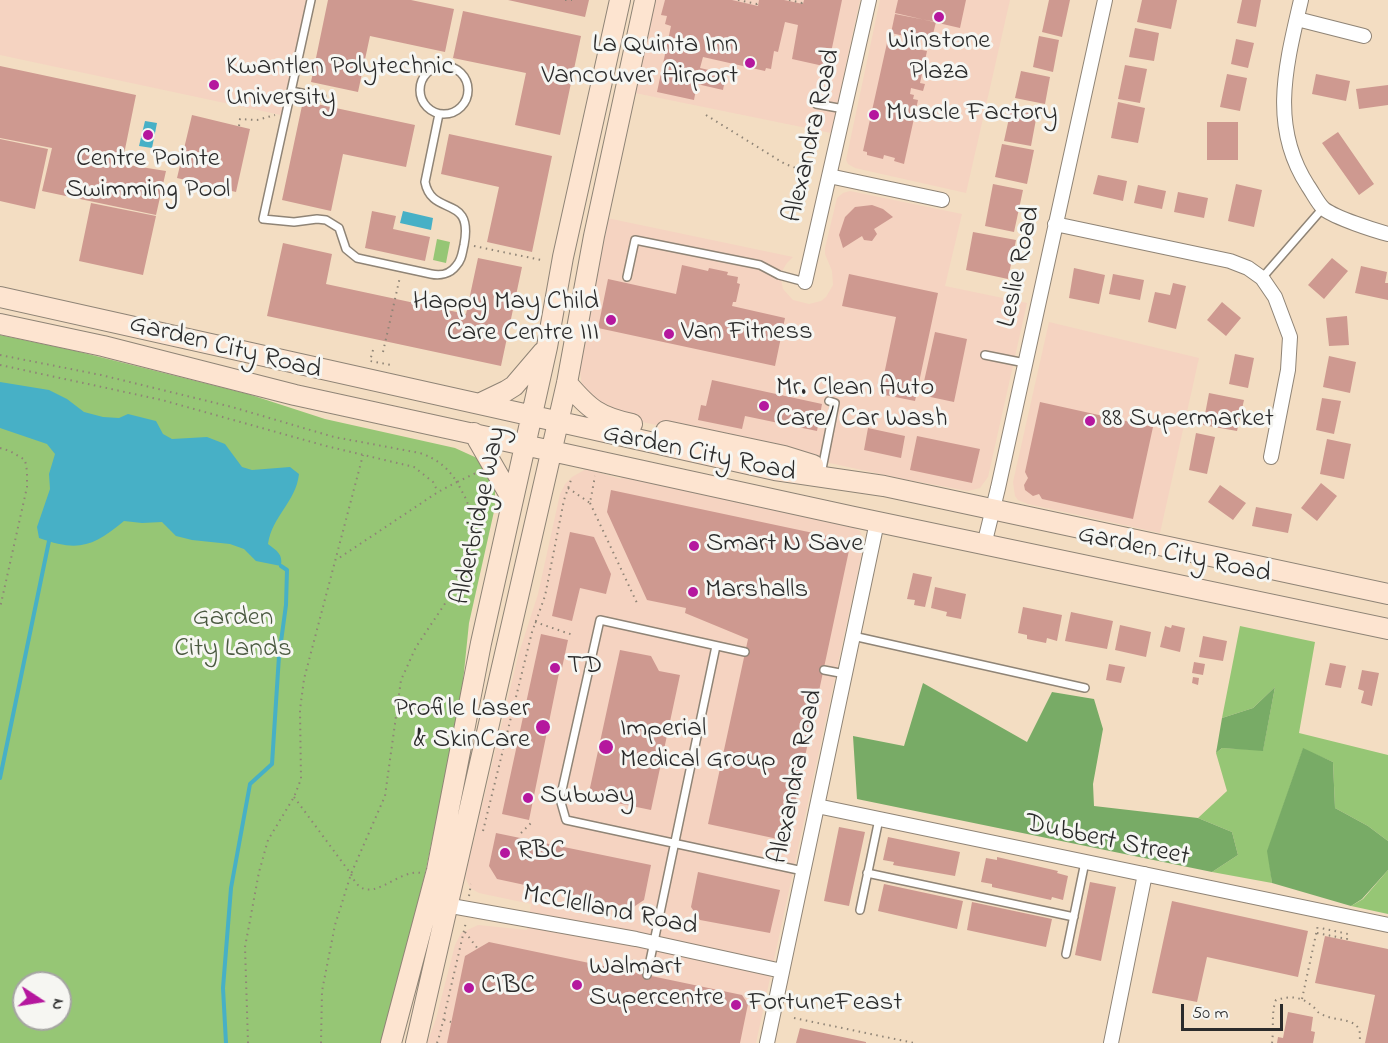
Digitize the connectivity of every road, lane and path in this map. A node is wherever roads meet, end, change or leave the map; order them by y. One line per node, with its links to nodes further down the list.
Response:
1 (311, 0): 15 (lane)
2 (565, 0): 3 (path)
3 (572, 0)
4 (620, 0): 36 (main road, Alderbridge Way)
5 (645, 0): 44 (main road, Alderbridge Way)
6 (738, 0): 7 (path)
7 (758, 0)
8 (789, 0): 9 (path)
9 (802, 0)
10 (869, 0): 18 (street, Alexandra Road)
11 (1105, 0): 26 (street, Leslie Road)
12 (1301, 0): 13 (street)
13 (1297, 19): 14 (street); 25 (street)
14 (1364, 36)
15 (291, 91): 16 (lane); 30 (lane)
16 (322, 97)
17 (816, 104): 18 (lane)
18 (844, 109): 23 (street, Alexandra Road)
19 (280, 113): 22 (path)
20 (438, 114): 20 (lane); 28 (lane)
21 (706, 115): 23 (path)
22 (239, 126)
23 (829, 176): 24 (street); 33 (street, Alexandra Road)
24 (942, 200)
25 (1323, 208): 27 (street); 32 (lane)
26 (1055, 224): 32 (street); 41 (street, Leslie Road)
27 (1388, 234)
28 (464, 244): 29 (path); 30 (lane)
29 (542, 260)
30 (402, 268): 38 (path)
31 (627, 277): 33 (lane)
32 (1263, 278): 54 (street)
33 (805, 282)
34 (0, 297): 46 (main road, Garden City Road)
35 (0, 324): 49 (main road, Garden City Road)
36 (547, 347): 46 (main road); 47 (main road, Alderbridge Way)
37 (373, 350): 43 (path)
38 (383, 352)
39 (0, 355): 59 (path)
40 (985, 355): 41 (lane)
41 (1026, 363): 64 (street, Leslie Road)
42 (0, 365): 53 (path)
43 (391, 365)
44 (567, 384): 48 (main road, Alderbridge Way); 56 (main road)
45 (829, 401): 56 (lane)
46 (481, 403): 47 (main road, Garden City Road)
47 (531, 414): 48 (main road, Garden City Road); 50 (main road, Alderbridge Way)
48 (559, 421): 52 (main road, Alderbridge Way); 56 (main road, Garden City Road)
49 (474, 433): 50 (main road, Garden City Road); 62 (main road)
50 (525, 444): 52 (main road, Garden City Road); 62 (main road, Alderbridge Way)
51 (0, 447): 70 (path)
52 (552, 450): 65 (main road, Garden City Road); 94 (main road, Alderbridge Way)
53 (363, 455): 61 (path); 67 (path)
54 (1271, 457)
55 (484, 470): 59 (path)
56 (822, 472): 64 (main road, Garden City Road)
57 (595, 476): 63 (path)
58 (572, 477): 60 (path)
59 (457, 482): 61 (path); 90 (path)
60 (568, 488): 63 (path); 71 (path)
61 (438, 492): 67 (path)
62 (512, 499): 93 (main road, Alderbridge Way)
63 (590, 503): 69 (path)
64 (992, 509): 66 (street, Leslie Road); 68 (main road, Garden City Road)
65 (877, 522): 66 (main road, Garden City Road); 74 (street, Alexandra Road)
66 (984, 544): 72 (main road, Garden City Road)
67 (336, 560): 80 (path)
68 (1388, 594)
69 (637, 603)
70 (0, 608)
71 (535, 622): 73 (path); 85 (path)
72 (1388, 628)
73 (573, 635)
74 (853, 636): 78 (street, Alexandra Road); 79 (lane)
75 (716, 646): 76 (lane); 86 (lane); 86 (lane)
76 (745, 652)
77 (824, 670): 78 (lane)
78 (844, 674): 81 (street, Alexandra Road)
79 (1085, 688)
80 (294, 797): 90 (path); 110 (path)
81 (817, 806): 82 (street, Dubbert Street); 88 (street, Alexandra Road)
82 (879, 819): 87 (street, Dubbert Street); 89 (lane)
83 (533, 821): 84 (path)
84 (521, 833)
85 (482, 834)
86 (675, 844): 88 (lane); 99 (lane)
87 (1085, 862): 92 (street, Dubbert Street); 96 (lane)
88 (803, 871): 103 (street, Alexandra Road)
89 (867, 873): 95 (lane); 96 (lane)
90 (351, 874): 91 (path); 111 (path)
91 (425, 874)
92 (1145, 874): 97 (street, Dubbert Street); 117 (street)
93 (429, 902): 94 (street, McClelland Road); 112 (main road, Alderbridge Way)
94 (449, 905): 99 (street, McClelland Road); 113 (main road, Alderbridge Way)
95 (860, 910)
96 (1074, 917): 101 (lane)
97 (1388, 925)
98 (1317, 933): 98 (path); 106 (path)
99 (654, 943): 103 (street, McClelland Road); 105 (lane)
100 (478, 949): 108 (path)
101 (1066, 954)
102 (632, 960): 104 (path)
103 (782, 971): 115 (street, Alexandra Road)
104 (636, 973)
105 (647, 975)
106 (1302, 1000): 118 (path); 119 (path)
107 (795, 1018): 116 (path)
108 (444, 1020): 109 (path); 114 (path)
109 (451, 1022)
110 (248, 1043)
111 (321, 1043)
112 (391, 1043)
113 (416, 1043)
114 (437, 1043)
115 (767, 1043)
116 (914, 1043)
117 (1111, 1043)
118 (1272, 1043)
119 (1359, 1043)

